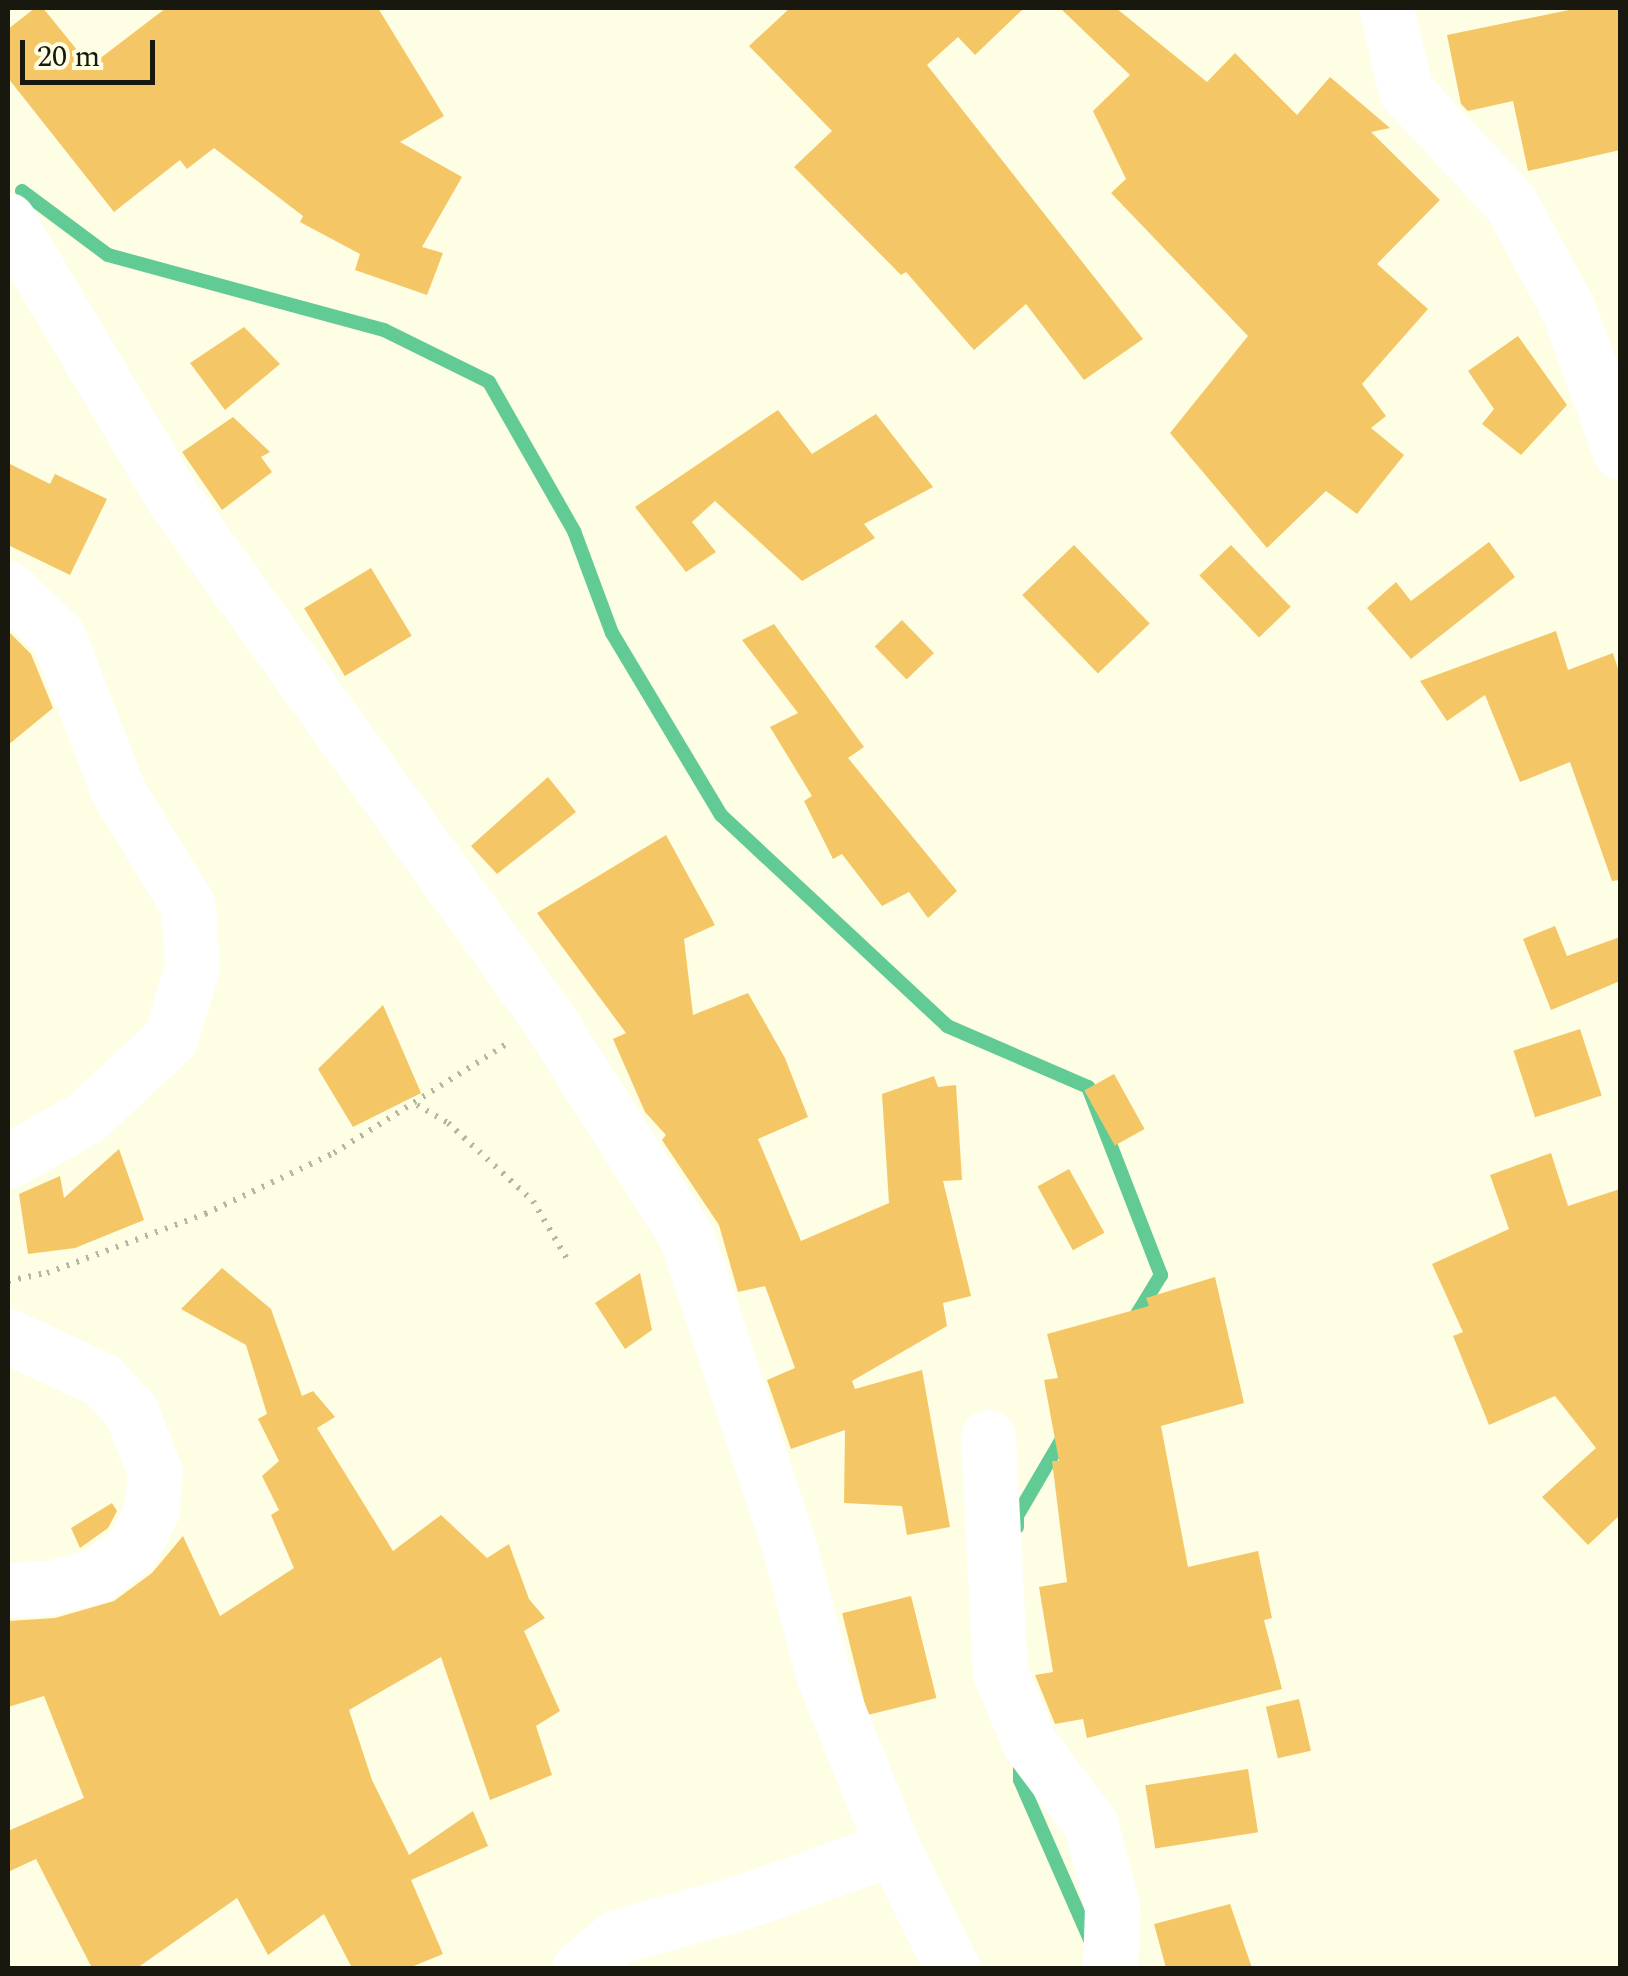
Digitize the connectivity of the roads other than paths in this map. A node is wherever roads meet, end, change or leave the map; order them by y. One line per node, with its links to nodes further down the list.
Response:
1 (1386, 8): 3 (street)
2 (8, 220): 9 (street)
3 (1620, 452)
4 (8, 588): 5 (street)
5 (8, 1162)
6 (8, 1336): 8 (street)
7 (988, 1437): 12 (street)
8 (8, 1590)
9 (893, 1848): 10 (street); 11 (street)
10 (580, 1968)
11 (952, 1968)
12 (1110, 1968)

